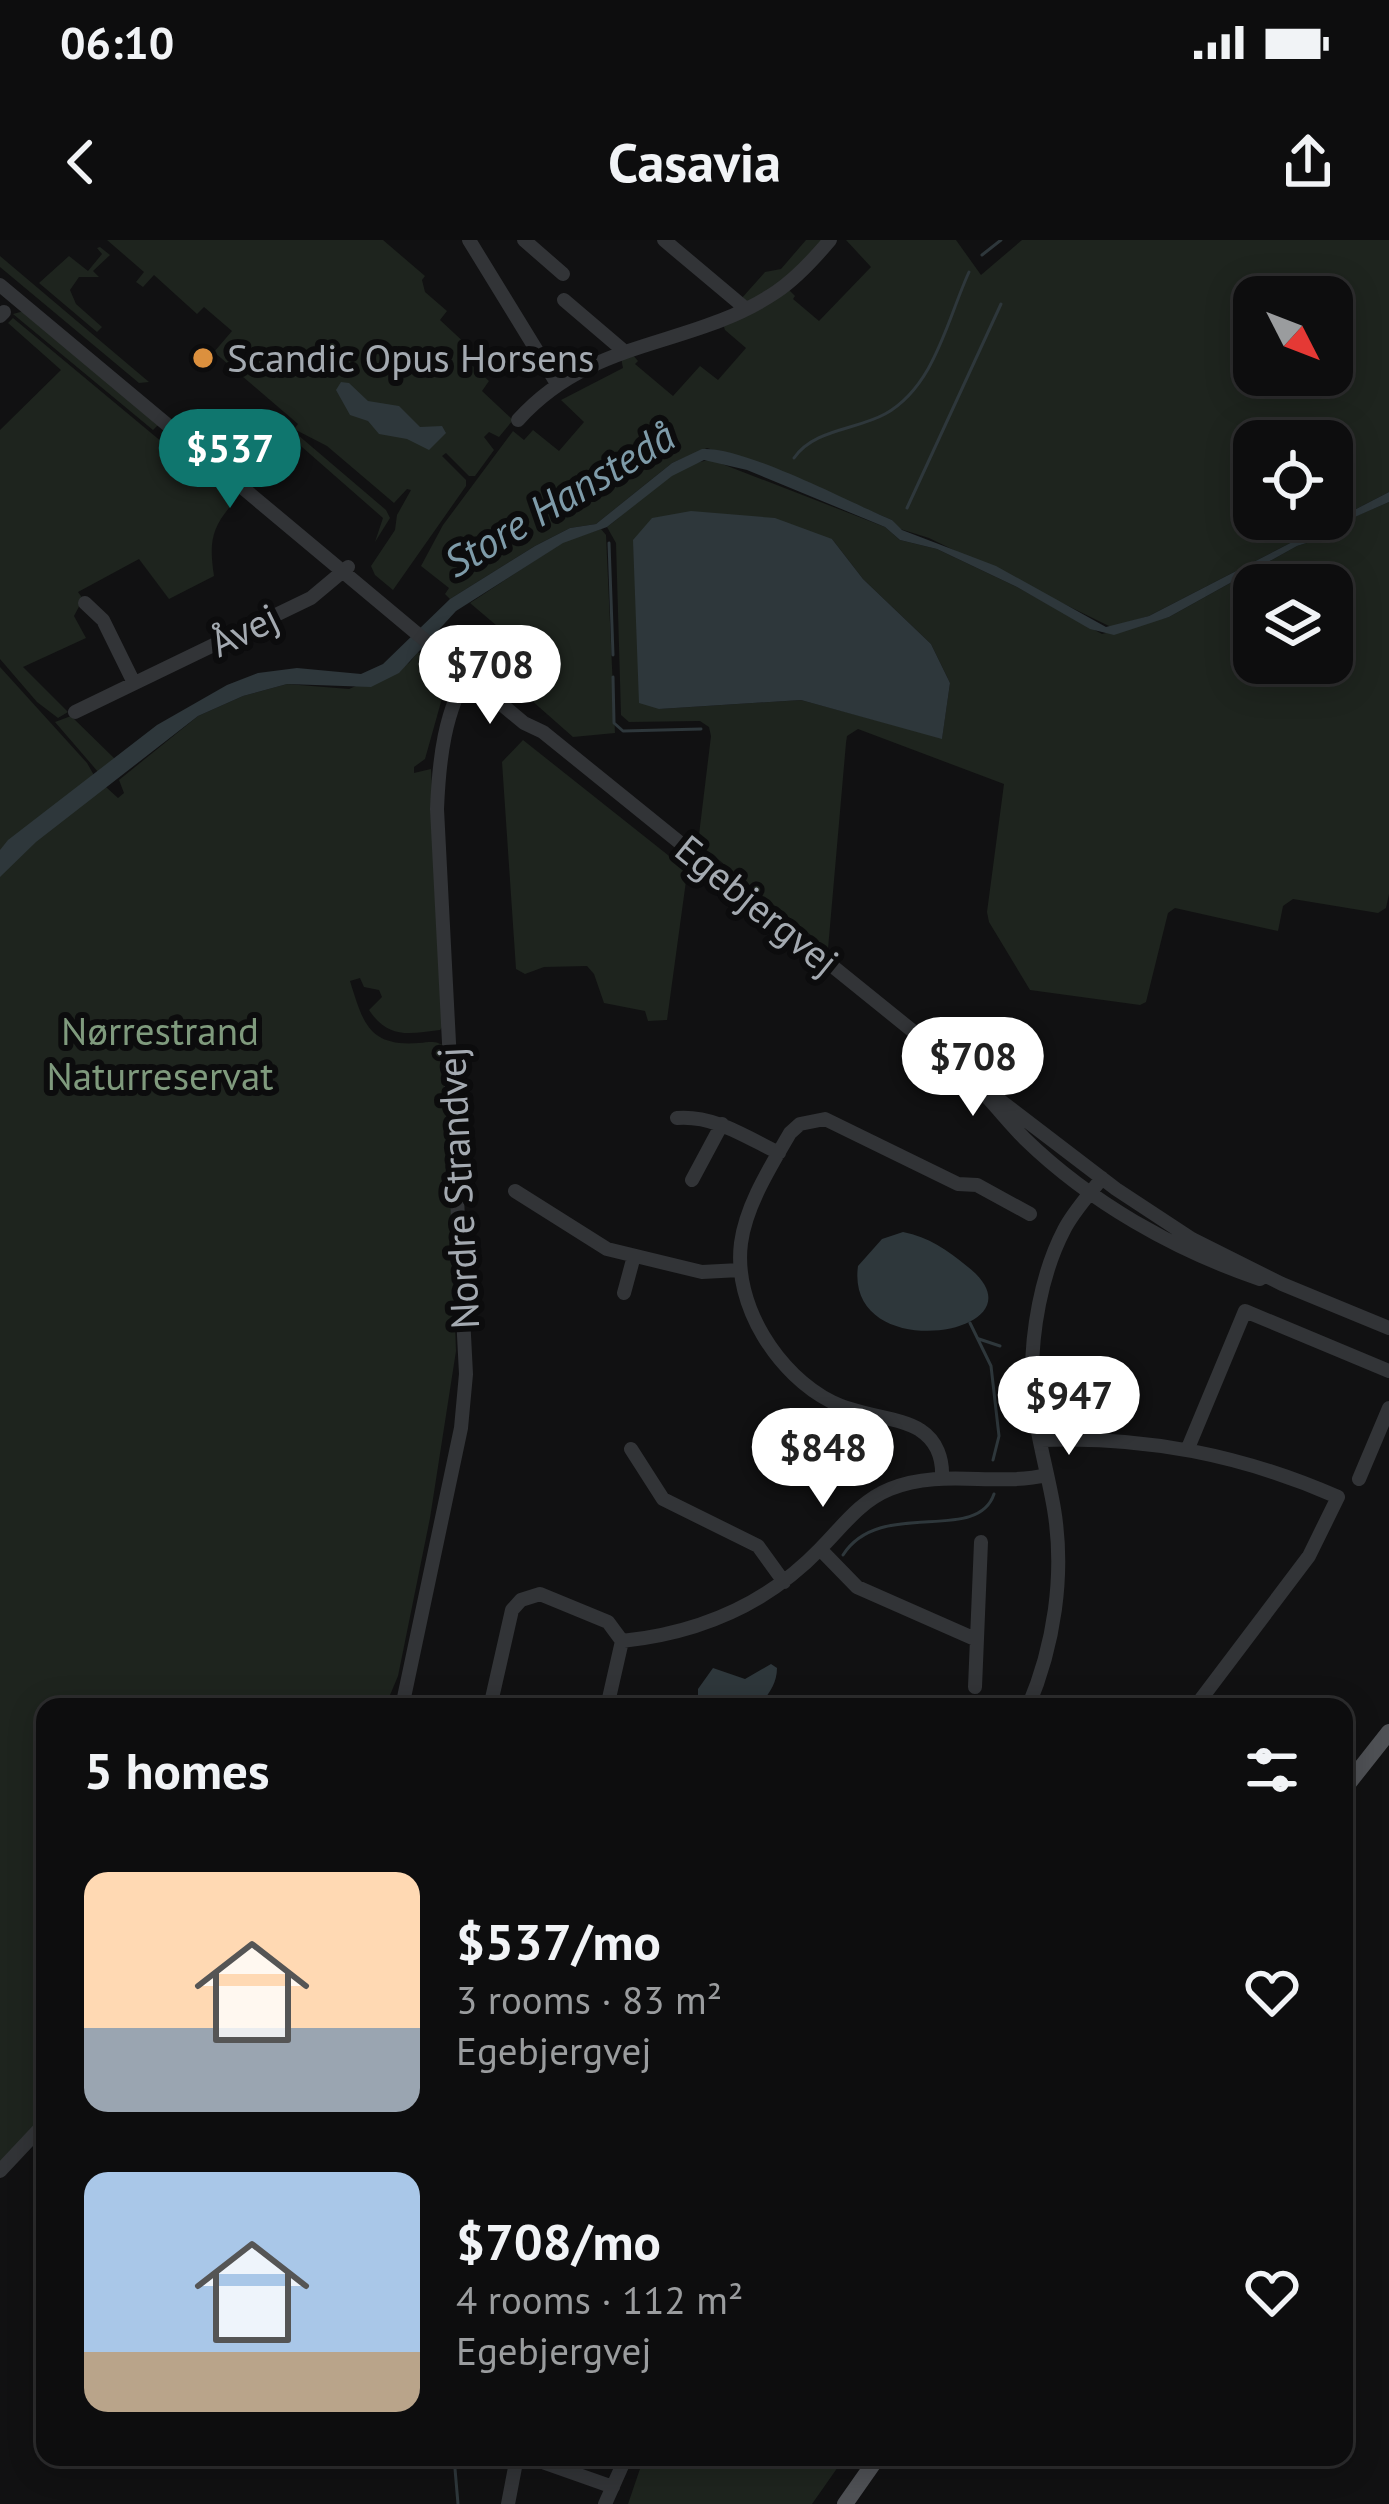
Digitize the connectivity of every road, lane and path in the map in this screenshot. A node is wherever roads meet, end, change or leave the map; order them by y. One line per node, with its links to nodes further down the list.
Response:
1 (469, 240): 11 (street)
2 (524, 240): 6 (street)
3 (664, 240): 9 (street)
4 (830, 240): 9 (street)
5 (0, 273): 13 (street, Egebjergvej)
6 (563, 274)
7 (0, 285): 13 (street, Egebjergvej)
8 (564, 301): 10 (street)
9 (746, 308): 10 (street)
10 (625, 352): 11 (street)
11 (556, 382): 12 (street)
12 (518, 420)
13 (345, 571): 15 (street, Egebjergvej); 16 (street, Åvej)
14 (85, 603): 16 (street)
15 (469, 673): 18 (street, Egebjergvej); 49 (street, Nordre Strandvej)
16 (134, 682): 17 (street, Åvej)
17 (74, 712)
18 (972, 1079): 22 (street, Egebjergvej); 25 (street, Egebjergvej)
19 (677, 1118): 20 (street)
20 (722, 1124): 21 (street); 23 (street)
21 (779, 1153): 27 (street); 31 (street)
22 (1102, 1178): 25 (street); 29 (street, Egebjergvej)
23 (692, 1180)
24 (515, 1191): 26 (street)
25 (1090, 1193): 29 (street); 32 (street, Egebjergvej); 37 (street)
26 (532, 1202): 28 (street); 30 (street)
27 (1030, 1214)
28 (522, 1219)
29 (1192, 1239): 32 (street, Egebjergvej)
30 (634, 1256): 31 (street); 33 (street)
31 (740, 1270): 41 (street)
32 (1282, 1284): 34 (street, Egebjergvej)
33 (624, 1293)
34 (1389, 1328)
35 (1389, 1371): 38 (street)
36 (1389, 1408): 42 (street)
37 (1041, 1440): 38 (street); 40 (street)
38 (1188, 1448): 53 (street)
39 (631, 1449): 45 (street)
40 (1047, 1475): 41 (street); 52 (street)
41 (942, 1478): 44 (street)
42 (1359, 1479)
43 (981, 1542): 46 (street)
44 (820, 1550): 45 (street); 46 (street)
45 (784, 1582): 47 (street)
46 (975, 1639): 48 (street)
47 (622, 1641): 50 (street); 51 (street)
48 (975, 1687)
49 (405, 1698)
50 (492, 1698)
51 (609, 1698)
52 (1031, 1698)
53 (1202, 1698)
54 (1389, 1732): 55 (main road)
55 (1353, 1778)
56 (36, 2132): 57 (street)
57 (0, 2170)
58 (515, 2466): 63 (street)
59 (554, 2466): 62 (street)
60 (622, 2466): 62 (street)
61 (872, 2466): 65 (main road)
62 (613, 2487): 64 (street)
63 (508, 2504)
64 (605, 2504)
65 (845, 2504)

